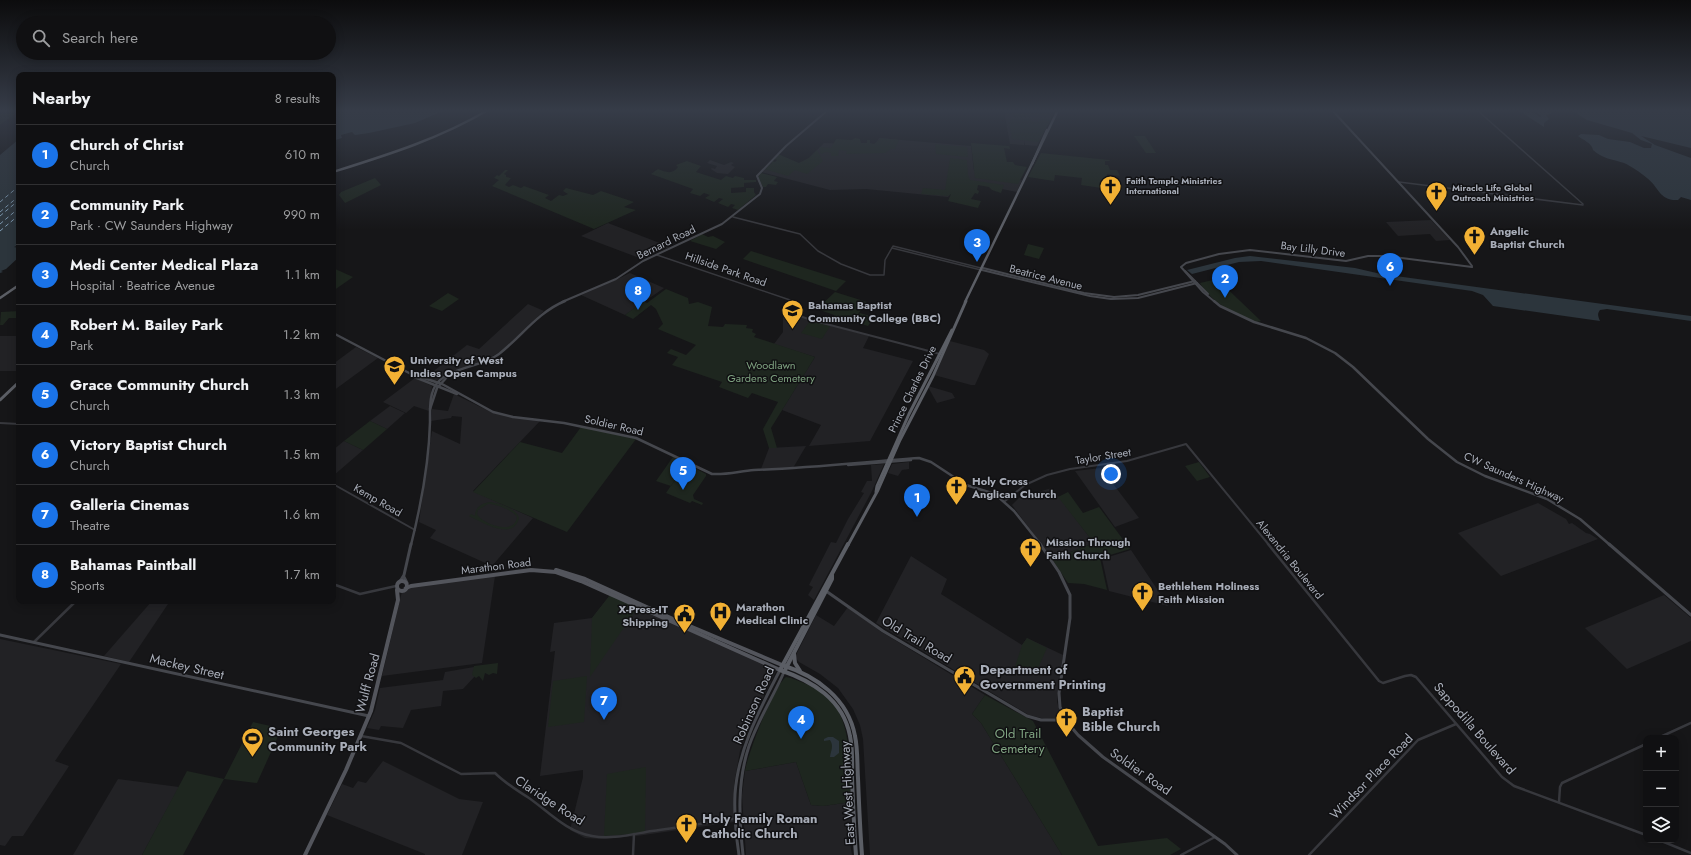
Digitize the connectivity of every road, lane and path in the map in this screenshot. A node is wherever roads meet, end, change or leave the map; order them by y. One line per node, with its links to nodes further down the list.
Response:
1 (402, 150): 6 (highway)
2 (782, 150): 8 (main road, Bernard Road)
3 (1039, 150): 10 (highway, Prince Charles Drive)
4 (1369, 150): 7 (main road)
5 (1522, 150): 7 (street)
6 (336, 171)
7 (1399, 182): 11 (main road, Bay Lilly Drive)
8 (732, 217): 9 (main road, Bernard Road); 10 (street, Beatrice Avenue)
9 (656, 255): 16 (street, Hillside Park Road); 17 (main road, Bernard Road)
10 (982, 269): 12 (main road, Beatrice Avenue); 16 (highway, Prince Charles Drive)
11 (1183, 270): 12 (main road, CW Saunders Highway)
12 (1195, 282): 35 (main road, CW Saunders Highway)
13 (16, 287): 14 (highway)
14 (0, 298)
15 (336, 335): 17 (main road, Soldier Road)
16 (941, 354): 23 (highway, Prince Charles Drive)
17 (437, 384): 23 (main road, Soldier Road); 26 (main road)
18 (16, 385): 19 (highway)
19 (0, 400)
20 (0, 423): 21 (street)
21 (16, 424)
22 (1186, 444): 25 (street, Taylor Street); 42 (street, Alexandria Boulevard)
23 (890, 461): 25 (main road, Soldier Road); 32 (highway, Robinson Road)
24 (336, 486): 26 (street, Kemp Road)
25 (1005, 501): 44 (main road, Soldier Road)
26 (415, 530): 27 (main road)
27 (404, 575): 28 (main road); 30 (main road)
28 (407, 583): 30 (main road, Marathon Road); 31 (main road); 39 (main road, Marathon Road)
29 (336, 585): 30 (street)
30 (397, 587): 31 (main road, Marathon Road); 33 (main road, Wulff Road)
31 (406, 589): 33 (main road, Wulff Road); 40 (main road, Marathon Road)
32 (825, 590): 38 (highway, Robinson Road); 39 (highway, Robinson Road); 44 (main road, Old Trail Road)
33 (398, 600): 43 (main road, Wulff Road)
34 (73, 604): 37 (street)
35 (1691, 615)
36 (0, 635): 37 (main road, Mackey Street)
37 (34, 642): 43 (main road, Mackey Street)
38 (796, 649): 39 (highway, Robinson Road); 41 (highway)
39 (784, 666): 40 (highway, Robinson Road); 41 (highway, East West Highway)
40 (782, 671): 51 (main road, Robinson Road); 61 (highway, East West Highway)
41 (801, 672): 62 (highway, East West Highway)
42 (1381, 682): 46 (street, Sappodilla Boulevard)
43 (369, 716): 48 (main road, Wulff Road)
44 (1067, 720): 54 (main road, Soldier Road)
45 (1691, 723): 47 (street)
46 (1456, 724): 50 (street, Sappodilla Boulevard); 65 (street, Windsor Place Road)
47 (1665, 735)
48 (361, 736): 52 (street, Claridge Road); 57 (main road, Wulff Road)
49 (1643, 745): 50 (street)
50 (1559, 802): 53 (street, Sappodilla Boulevard)
51 (738, 819): 52 (street, Claridge Road); 59 (main road, Robinson Road); 60 (main road, Robinson Road)
52 (634, 834): 58 (street)
53 (1643, 834)
54 (1215, 837): 63 (street); 64 (main road, Soldier Road)
55 (1666, 843): 56 (street)
56 (1691, 853)
57 (304, 855)
58 (633, 855)
59 (739, 855)
60 (743, 855)
61 (856, 855)
62 (862, 855)
63 (1181, 855)
64 (1237, 855)
65 (1309, 855)

